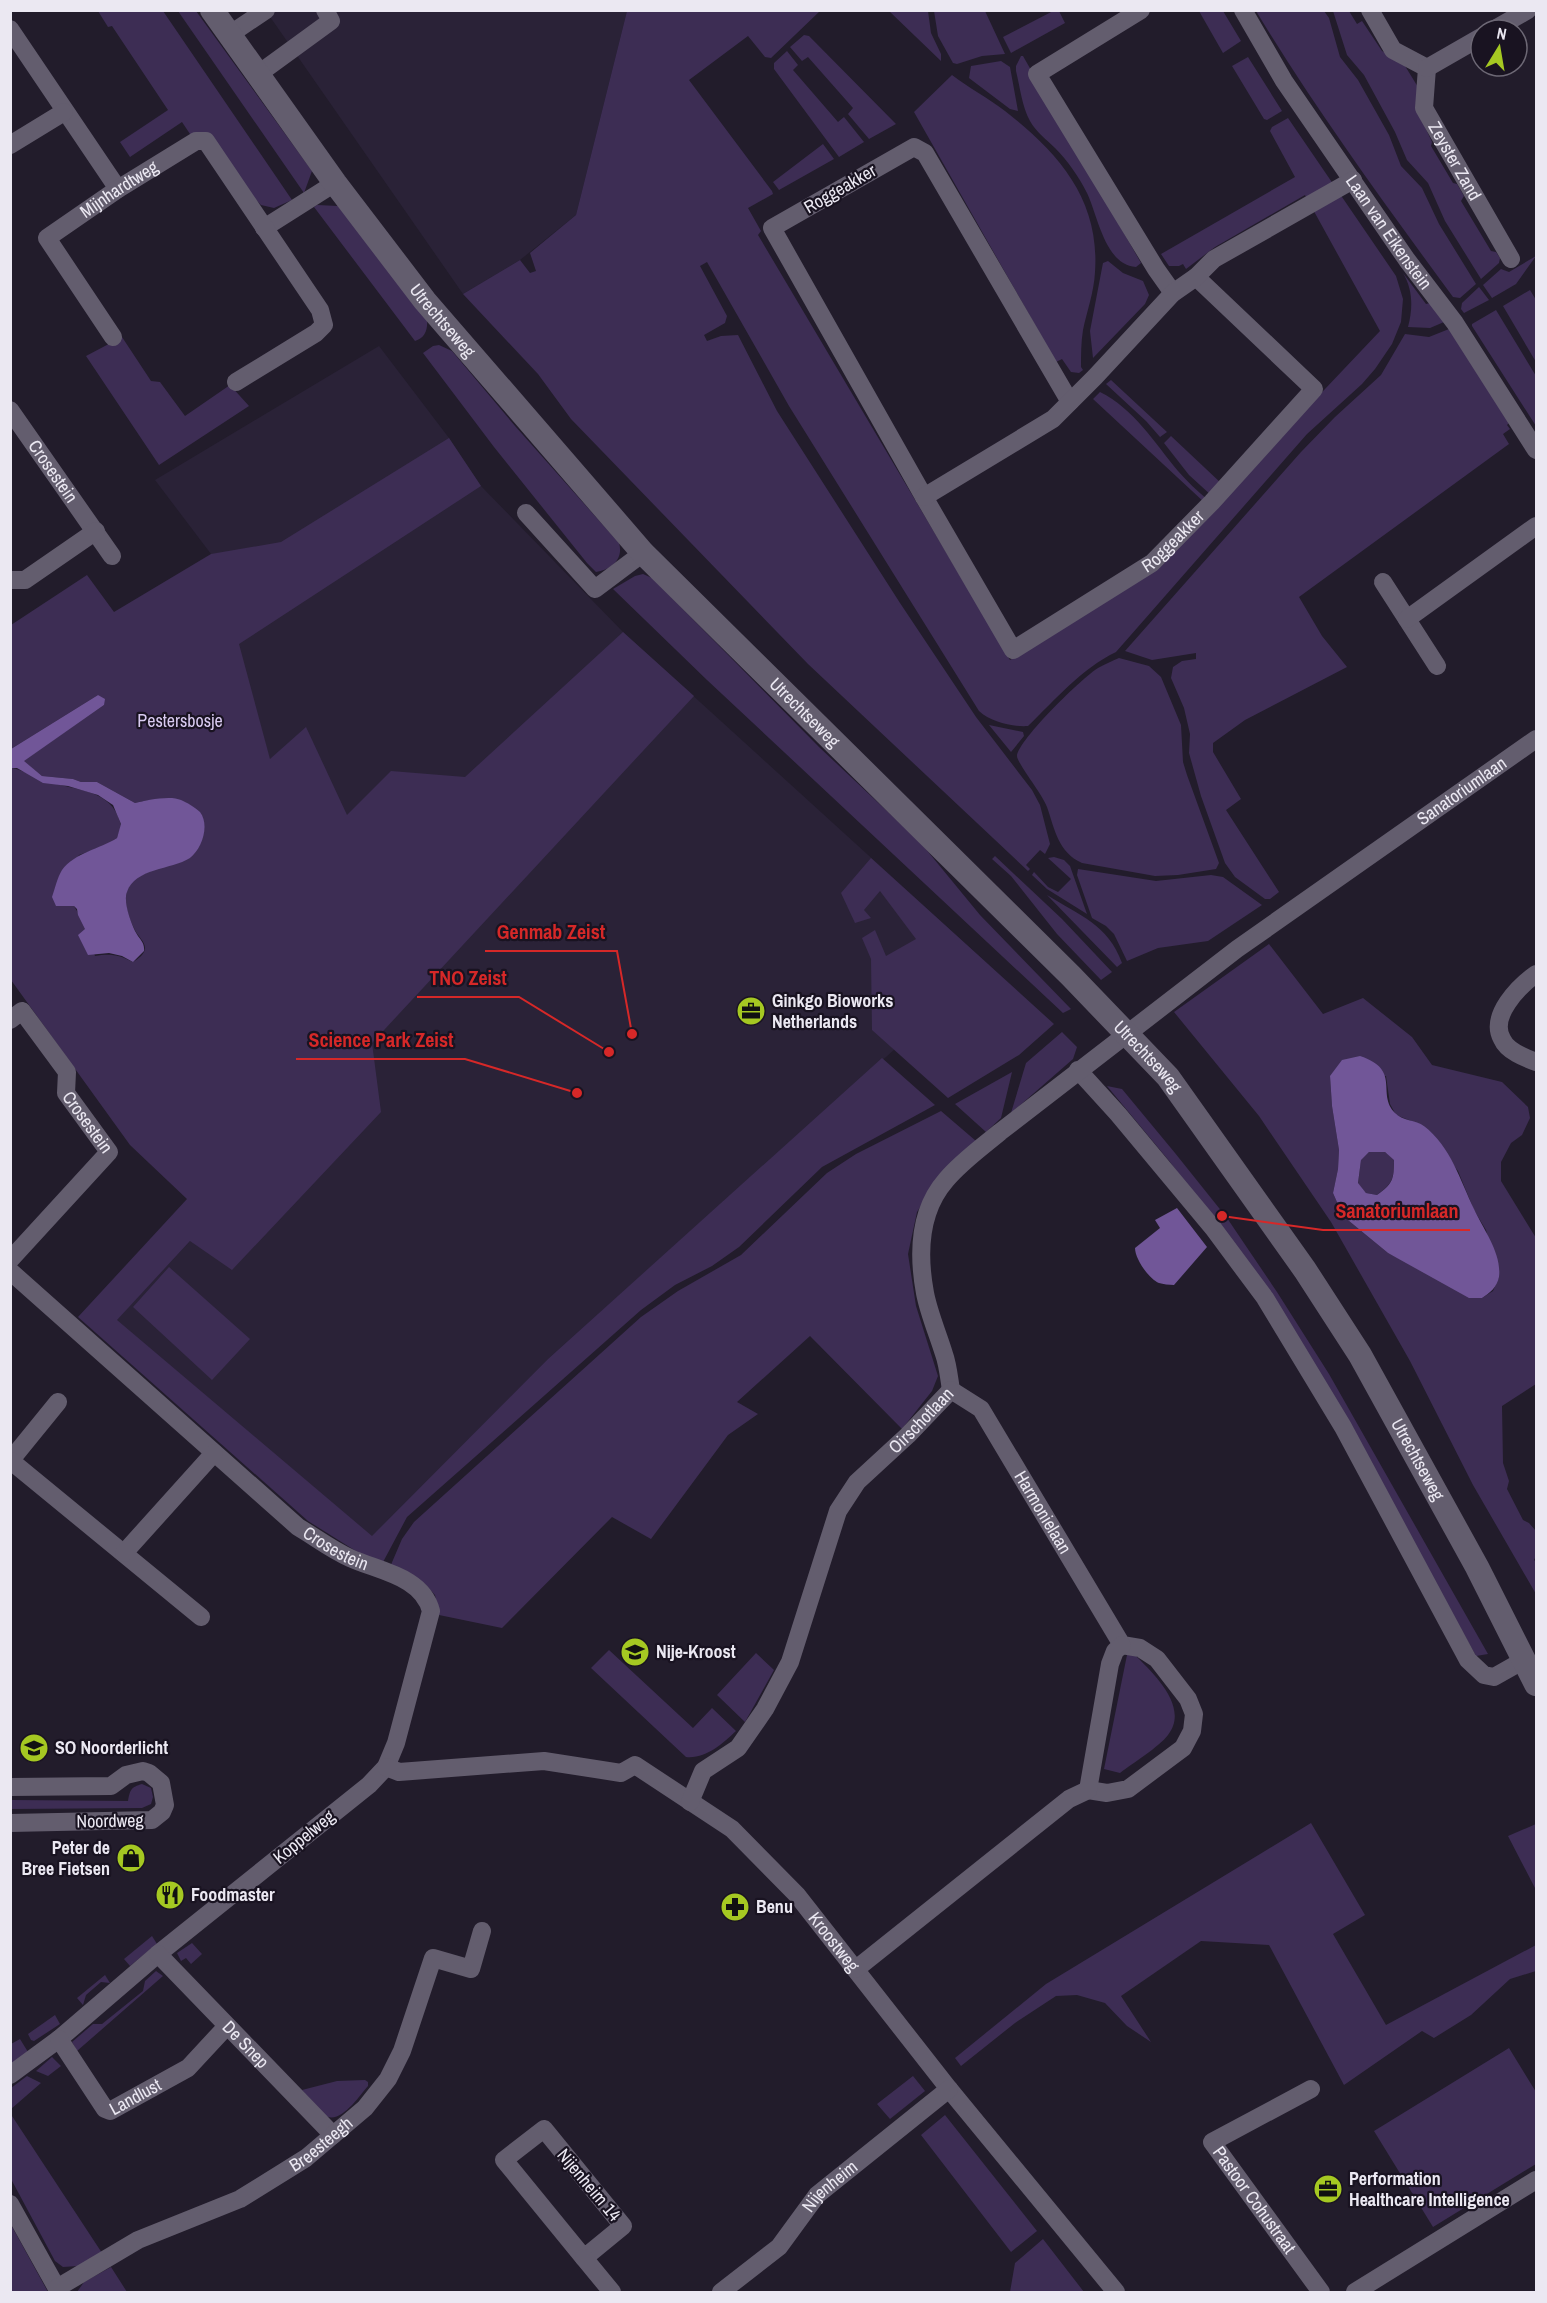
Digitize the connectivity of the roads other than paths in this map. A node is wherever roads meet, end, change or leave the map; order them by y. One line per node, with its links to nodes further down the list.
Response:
1 (212, 10): 11 (main road, Utrechtseweg)
2 (266, 10): 11 (street)
3 (325, 10): 14 (street)
4 (1141, 10): 23 (street)
5 (1244, 10): 17 (street, Laan van Eikenstein)
6 (1370, 10): 13 (street)
7 (1529, 10): 8 (street); 9 (street)
8 (1536, 17)
9 (1515, 18)
10 (10, 29): 15 (street)
11 (229, 35): 14 (main road, Utrechtseweg)
12 (1469, 44): 13 (street)
13 (1427, 68): 21 (street, Zeyster Zand)
14 (257, 75): 18 (main road, Utrechtseweg)
15 (64, 112): 16 (street); 19 (street)
16 (10, 145)
17 (1353, 180): 22 (street); 28 (street, Laan van Eikenstein)
18 (335, 183): 20 (street); 33 (main road, Utrechtseweg)
19 (118, 189): 20 (street, Mijnhardtweg); 24 (street, Mijnhardtweg)
20 (264, 228): 25 (street, Mijnhardtweg)
21 (1511, 259)
22 (1196, 277): 23 (street); 29 (street, Roggeakker)
23 (1173, 293): 26 (street)
24 (113, 337)
25 (236, 382)
26 (1070, 402): 29 (street); 29 (street, Roggeakker)
27 (10, 410): 32 (street, Crosestein)
28 (1536, 450)
29 (924, 497)
30 (526, 513): 33 (street)
31 (1536, 525): 37 (street)
32 (96, 531): 34 (street, Crosestein); 35 (street)
33 (643, 553): 42 (main road, Utrechtseweg)
34 (112, 556)
35 (10, 580)
36 (1383, 582): 37 (street)
37 (1407, 619): 38 (street)
38 (1437, 666)
39 (1536, 739): 42 (street, Sanatoriumlaan)
40 (1536, 974): 43 (street)
41 (10, 1020): 45 (street, Crosestein)
42 (1125, 1033): 44 (street, Oirschotlaan); 55 (main road, Utrechtseweg)
43 (1536, 1062)
44 (1078, 1070): 47 (street, Oirschotlaan); 55 (street)
45 (10, 1260)
46 (10, 1271): 49 (street, Crosestein)
47 (951, 1390): 54 (street, Harmonielaan); 60 (street, Oirschotlaan)
48 (58, 1402): 50 (street)
49 (214, 1453): 51 (street); 52 (street, Crosestein)
50 (11, 1461): 51 (street)
51 (124, 1553): 53 (street)
52 (432, 1611): 57 (street, Koppelweg)
53 (201, 1617)
54 (1122, 1645): 59 (street); 59 (street)
55 (1524, 1660): 56 (main road, Utrechtseweg)
56 (1536, 1684)
57 (386, 1767): 60 (street, Kroostweg); 63 (street, Koppelweg)
58 (10, 1787): 61 (street, Noordweg)
59 (1088, 1790): 64 (street)
60 (690, 1802): 64 (street, Kroostweg)
61 (10, 1823)
62 (482, 1931): 70 (street, Breesteegh)
63 (158, 1954): 65 (street, De Snep); 66 (street, Koppelweg)
64 (856, 1969): 68 (street, Kroostweg)
65 (227, 2026): 66 (street, Landlust); 70 (street, De Snep)
66 (59, 2039): 67 (street, Koppelweg)
67 (10, 2075)
68 (948, 2089): 76 (street, Nijenheim); 77 (street, Kroostweg)
69 (1311, 2089): 78 (street, Pastoor Cohustraat)
70 (333, 2135): 74 (street, Breesteegh)
71 (1536, 2180): 79 (street)
72 (10, 2204): 74 (street)
73 (584, 2258): 73 (street, Nijenheim 14); 75 (street)
74 (58, 2290)
75 (612, 2292)
76 (721, 2292)
77 (1116, 2292)
78 (1321, 2292)
79 (1355, 2292)

